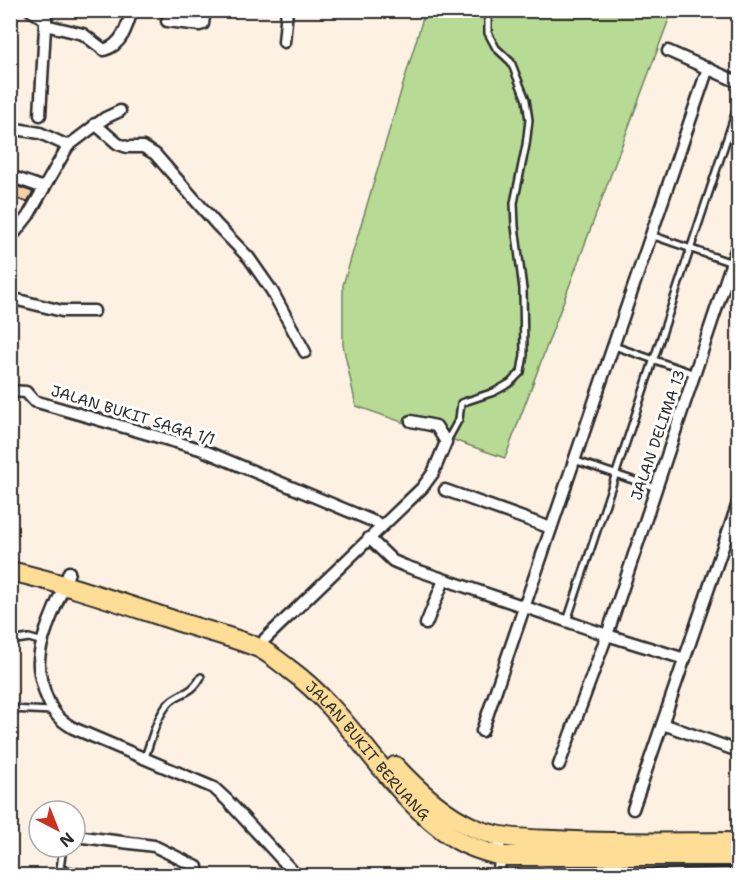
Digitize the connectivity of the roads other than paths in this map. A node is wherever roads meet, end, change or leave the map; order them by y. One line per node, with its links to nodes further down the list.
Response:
1 (30, 10): 6 (street)
2 (132, 10): 6 (street)
3 (205, 10): 7 (street)
4 (287, 10): 8 (street)
5 (488, 10): 33 (lane)
6 (46, 19): 14 (street)
7 (166, 21)
8 (284, 42)
9 (669, 51): 10 (street)
10 (708, 68): 11 (street); 20 (street)
11 (738, 82)
12 (738, 105): 23 (lane)
13 (120, 111): 15 (street)
14 (39, 115)
15 (96, 124): 17 (street); 28 (street)
16 (10, 128): 17 (street)
17 (68, 146): 19 (street)
18 (10, 176): 19 (street)
19 (44, 188): 21 (street)
20 (651, 235): 23 (lane); 27 (street)
21 (10, 239)
22 (738, 244): 24 (street, JALAN DELIMA 13)
23 (691, 249): 24 (lane); 29 (lane)
24 (732, 263): 30 (street, JALAN DELIMA 13)
25 (10, 298): 26 (street)
26 (94, 311)
27 (613, 346): 29 (lane); 34 (street)
28 (304, 352)
29 (654, 360): 30 (lane); 35 (lane)
30 (695, 374): 36 (street, JALAN DELIMA 13)
31 (10, 391): 39 (street, JALAN BUKIT SAGA 1/1)
32 (411, 421): 33 (street)
33 (446, 442): 39 (street)
34 (574, 460): 35 (lane); 40 (street)
35 (616, 474): 36 (lane); 47 (lane)
36 (656, 488): 49 (street, JALAN DELIMA 13)
37 (445, 490): 40 (street)
38 (738, 502): 53 (street)
39 (382, 525): 41 (street)
40 (551, 528): 46 (street)
41 (369, 538): 45 (street); 50 (street)
42 (10, 558): 44 (main road, JALAN BUKIT BERUANG)
43 (10, 570): 44 (main road, JALAN BUKIT BERUANG)
44 (67, 578): 50 (main road, JALAN BUKIT BERUANG); 52 (street); 67 (main road, JALAN BUKIT BERUANG)
45 (444, 580): 46 (street); 48 (street)
46 (524, 607): 47 (street); 58 (street)
47 (567, 621): 49 (street)
48 (426, 624)
49 (607, 635): 53 (street); 61 (street, JALAN DELIMA 13)
50 (265, 639): 63 (main road, JALAN BUKIT BERUANG)
51 (10, 641): 52 (lane)
52 (43, 642): 56 (street)
53 (685, 659): 57 (street)
54 (201, 677): 60 (lane)
55 (10, 709): 56 (lane)
56 (52, 711): 60 (street)
57 (663, 724): 59 (street); 62 (street)
58 (482, 730)
59 (738, 751)
60 (145, 758): 73 (street)
61 (559, 765)
62 (633, 809)
63 (492, 834): 65 (main road, JALAN BUKIT BERUANG); 67 (street)
64 (87, 838): 72 (street)
65 (517, 838): 66 (main road, JALAN BUKIT BERUANG); 67 (street)
66 (738, 842)
67 (501, 856): 68 (main road, JALAN BUKIT BERUANG); 74 (street)
68 (736, 870): 70 (street)
69 (59, 872): 71 (lane)
70 (629, 875): 75 (street)
71 (100, 876)
72 (198, 876)
73 (297, 876)
74 (498, 876)
75 (621, 876)

